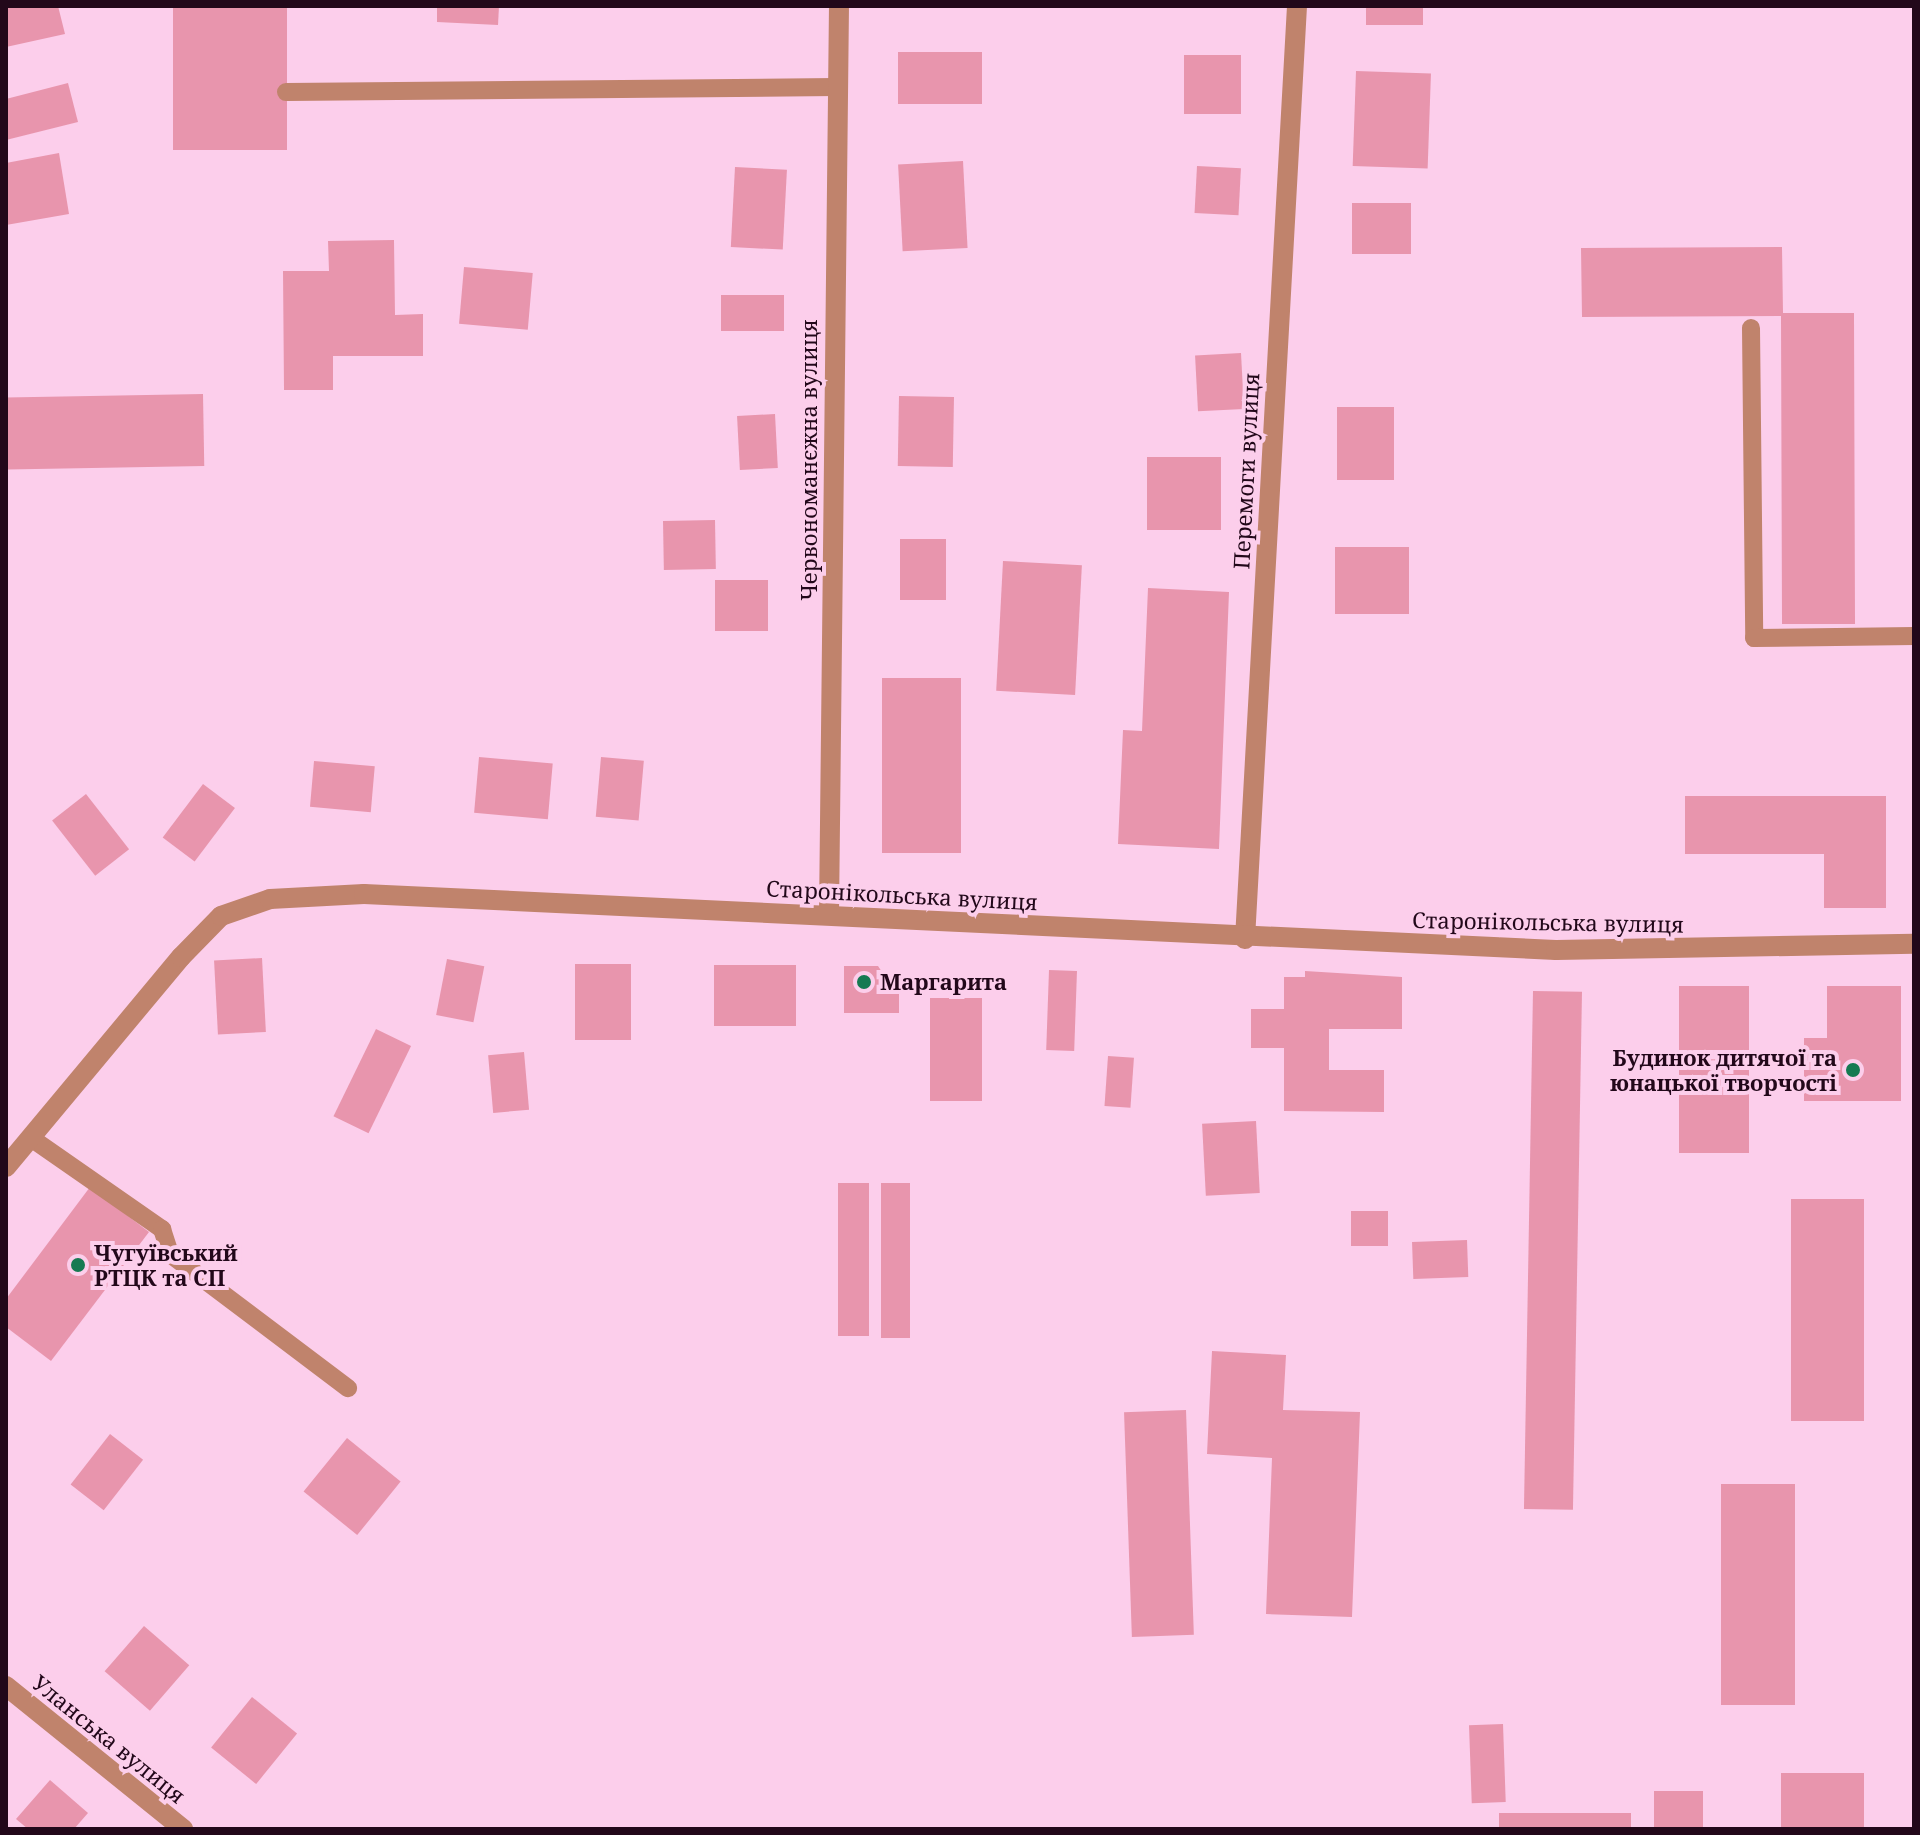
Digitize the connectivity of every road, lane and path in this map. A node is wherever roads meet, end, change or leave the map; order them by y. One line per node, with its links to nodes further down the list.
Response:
1 (839, 6): 3 (street, Червономанєжна вулиця)
2 (1297, 6): 8 (street, Перемоги вулиця)
3 (836, 87): 4 (lane); 7 (street, Червономанєжна вулиця)
4 (286, 92)
5 (1751, 328): 6 (lane)
6 (1914, 636)
7 (829, 914): 8 (street, Старонікольська вулиця); 10 (street, Старонікольська вулиця)
8 (1245, 939): 9 (street, Старонікольська вулиця)
9 (1914, 944)
10 (31, 1138): 11 (street, Старонікольська вулиця); 12 (lane)
11 (6, 1167)
12 (348, 1388)
13 (6, 1686): 14 (street, Уланська вулиця)
14 (183, 1829)

